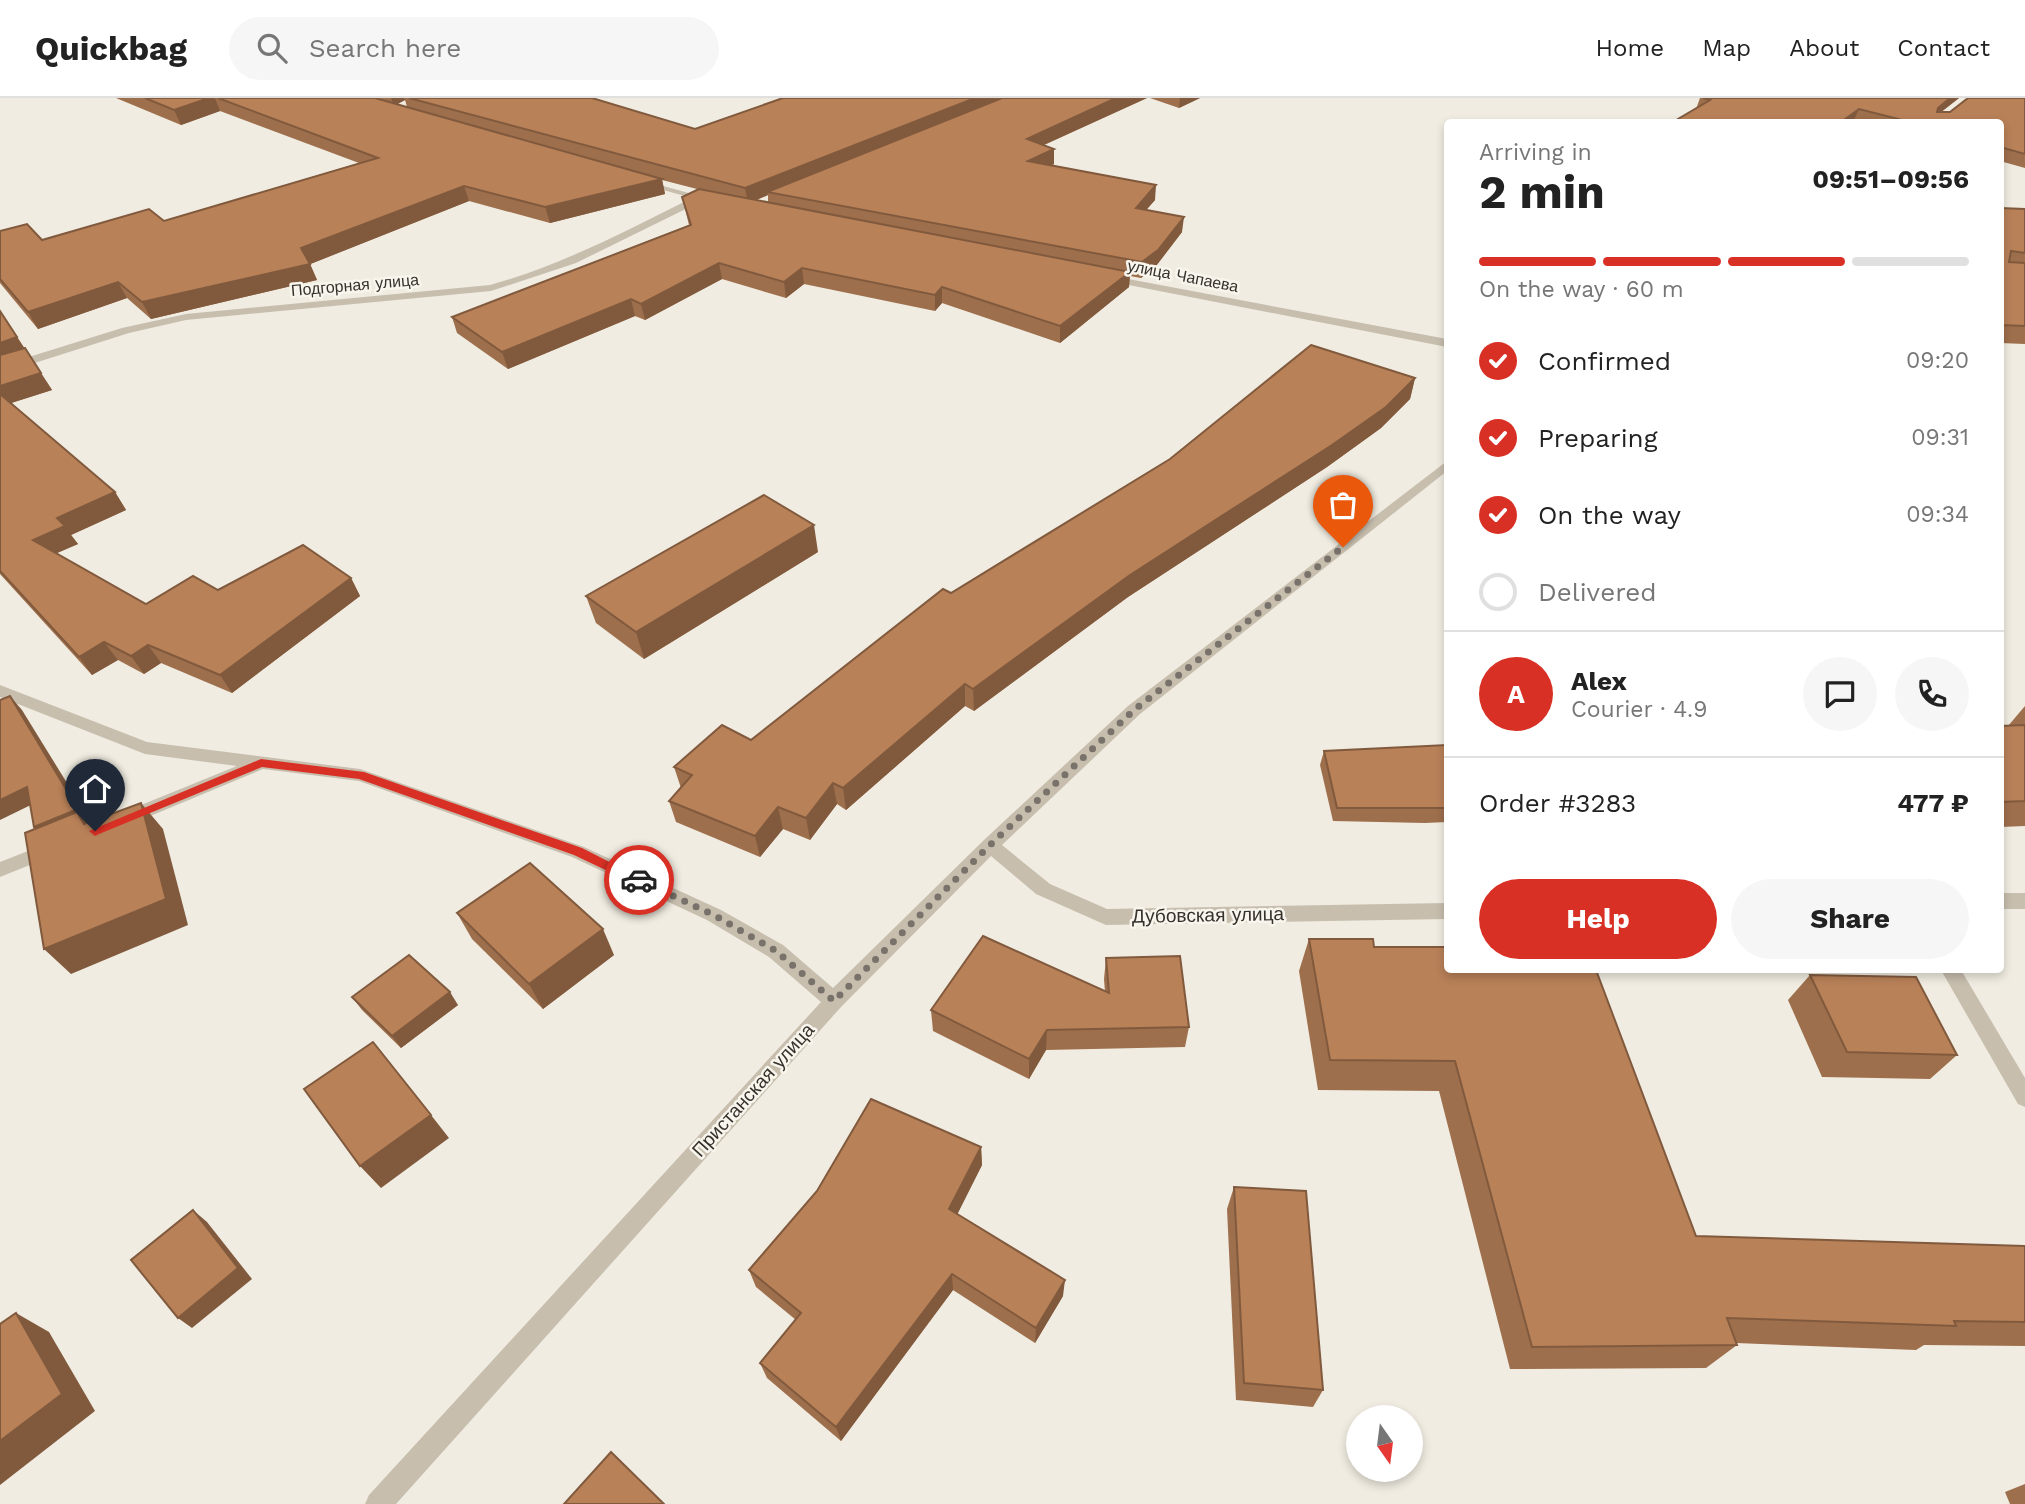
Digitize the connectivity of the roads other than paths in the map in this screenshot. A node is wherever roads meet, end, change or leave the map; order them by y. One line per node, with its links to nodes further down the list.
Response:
1 (634, 179): 2 (street)
2 (700, 198): 3 (street); 6 (street, Подгорная улица)
3 (718, 203)
4 (1091, 275): 5 (street, улица Чапаева)
5 (1444, 342)
6 (0, 370)
7 (1444, 467): 12 (street, Пристанская улица)
8 (0, 691): 9 (street)
9 (261, 763): 10 (street); 18 (street)
10 (112, 824)
11 (62, 845): 13 (street)
12 (990, 845): 16 (street, Дубовская улица); 18 (street, Пристанская улица)
13 (0, 870)
14 (2004, 901): 15 (street)
15 (2025, 901)
16 (1444, 911)
17 (1953, 973): 19 (street)
18 (834, 1001): 20 (street, Пристанская улица)
19 (2025, 1097)
20 (378, 1504)

